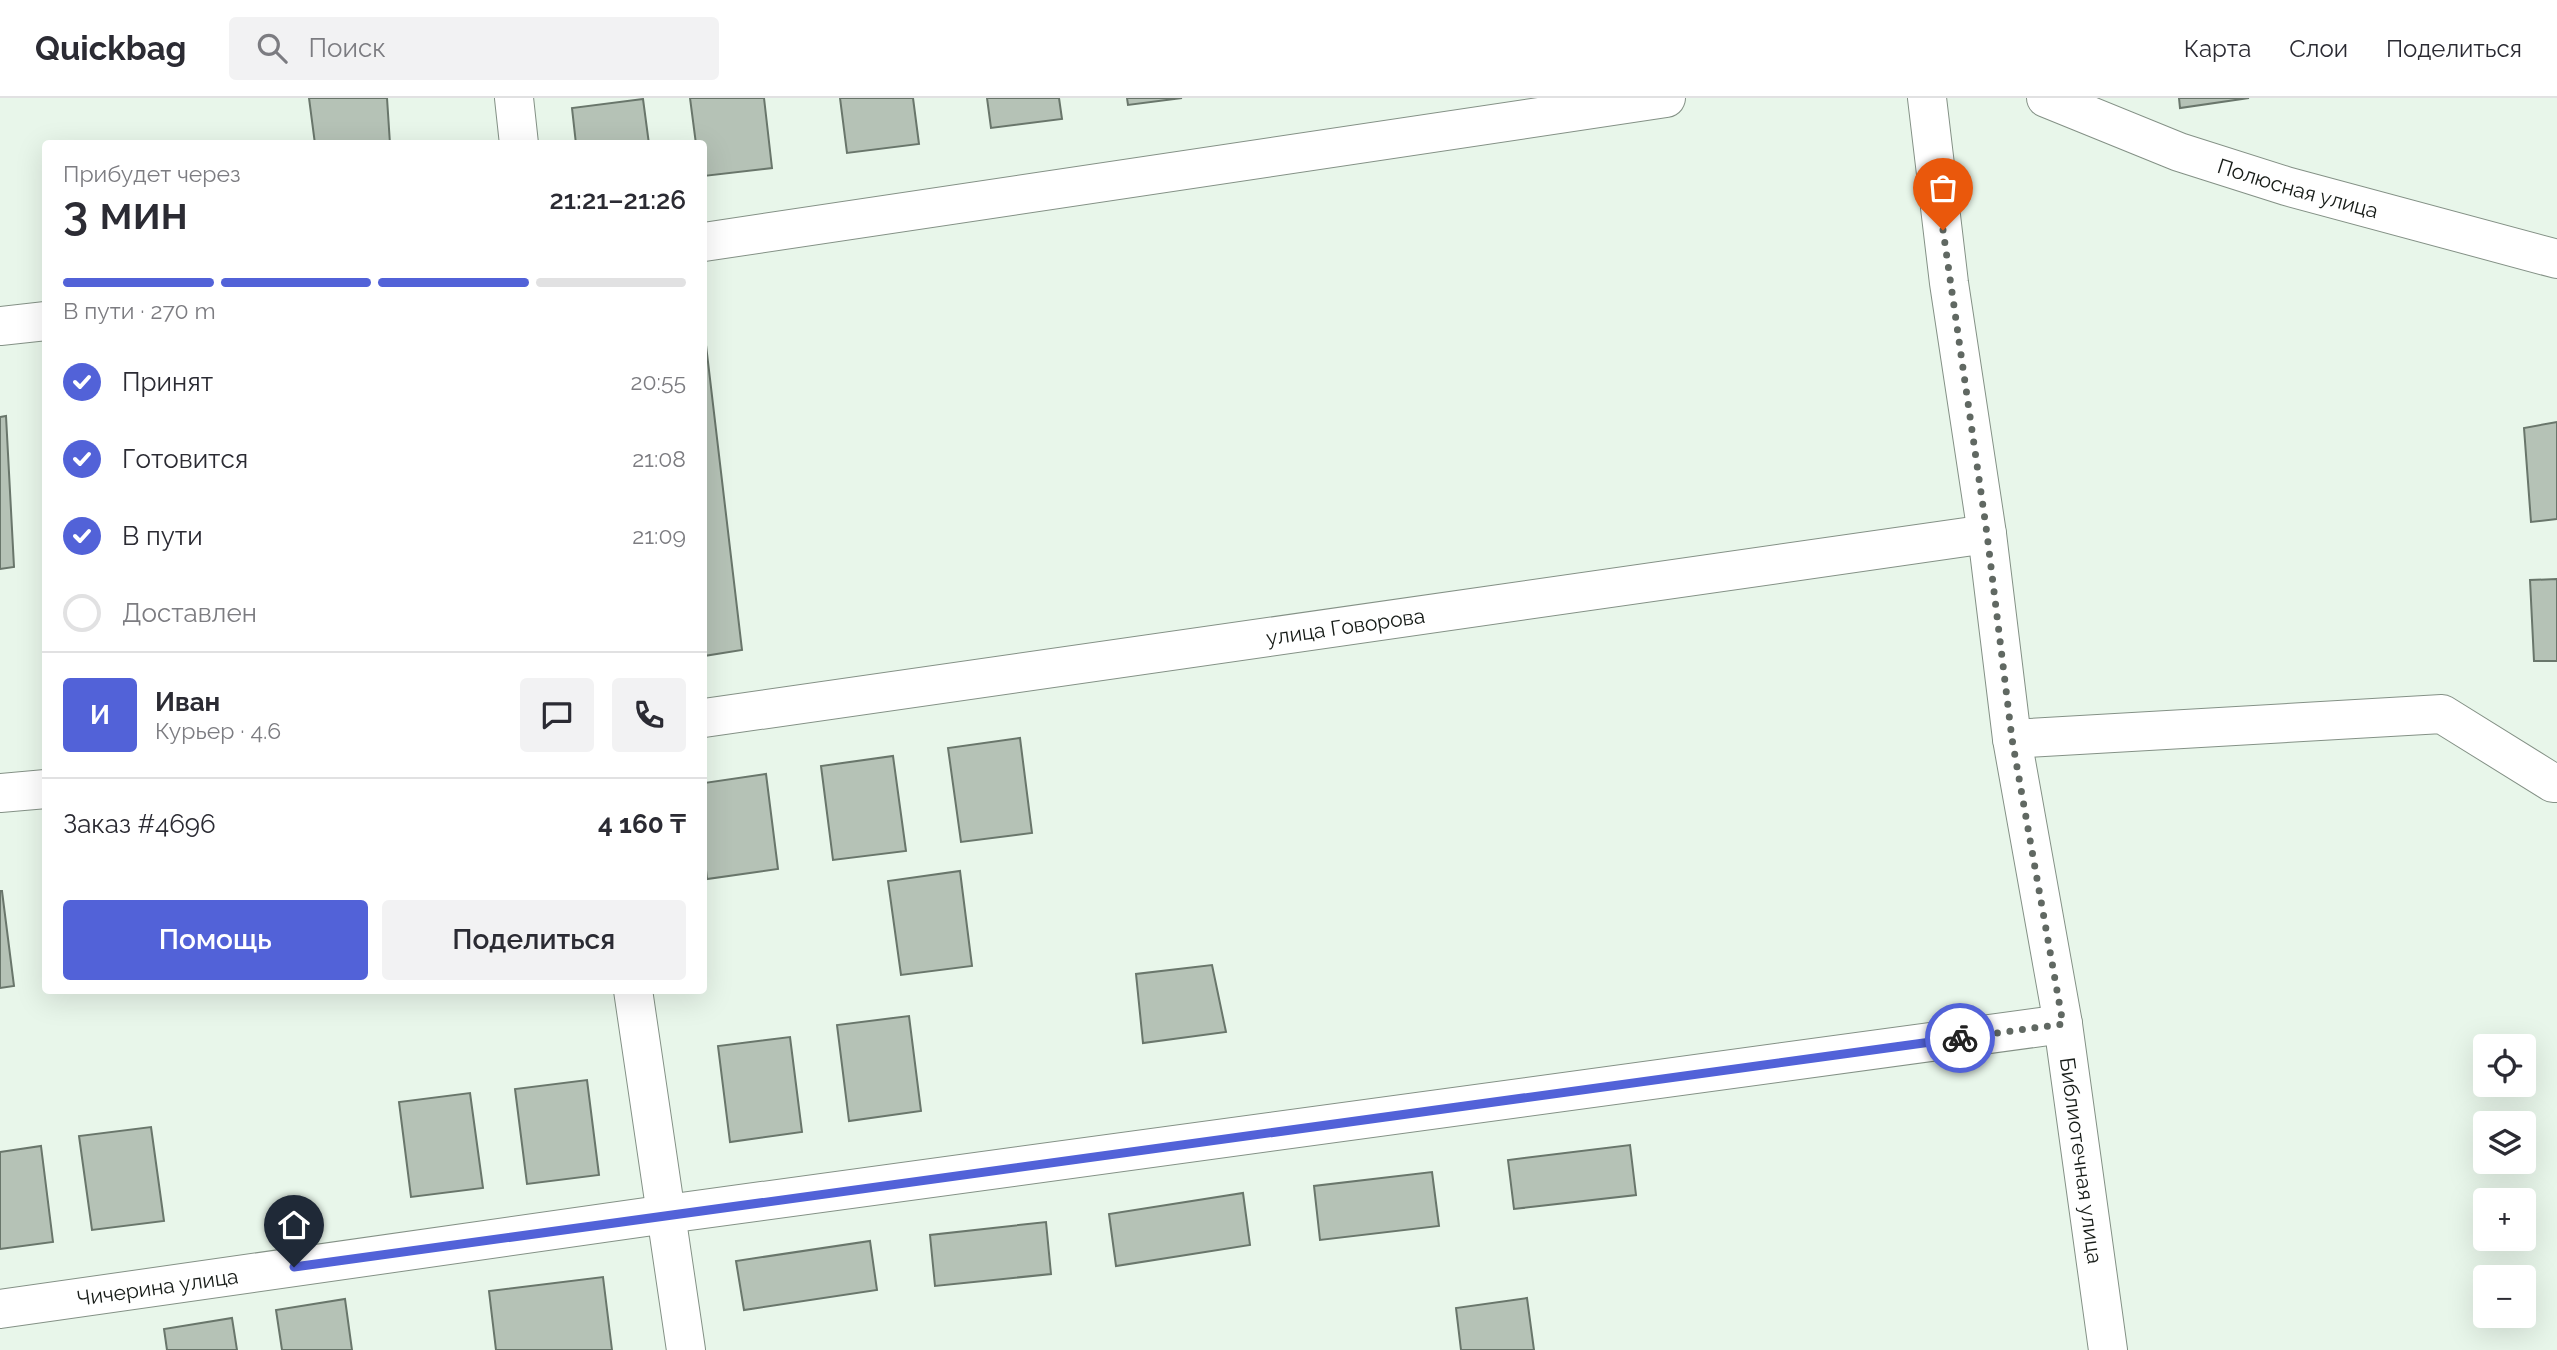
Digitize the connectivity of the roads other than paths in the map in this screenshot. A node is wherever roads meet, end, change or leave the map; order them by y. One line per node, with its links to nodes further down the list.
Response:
1 (514, 98): 5 (street)
2 (1666, 98): 6 (street)
3 (1927, 98): 10 (street, Библиотечная улица)
4 (2046, 98): 7 (street, Полюсная улица)
5 (519, 140)
6 (707, 242)
7 (2557, 259)
8 (42, 321): 9 (street)
9 (0, 326)
10 (1987, 534): 11 (street, улица Говорова); 12 (street, Библиотечная улица)
11 (707, 718)
12 (2012, 739): 13 (street); 17 (street, Библиотечная улица)
13 (2557, 783)
14 (42, 789): 15 (street)
15 (0, 793)
16 (634, 994): 18 (street)
17 (2063, 1024): 18 (street, Чичерина улица); 21 (street, Библиотечная улица)
18 (667, 1214): 19 (street, Чичерина улица); 20 (street)
19 (0, 1309)
20 (686, 1350)
21 (2108, 1350)

